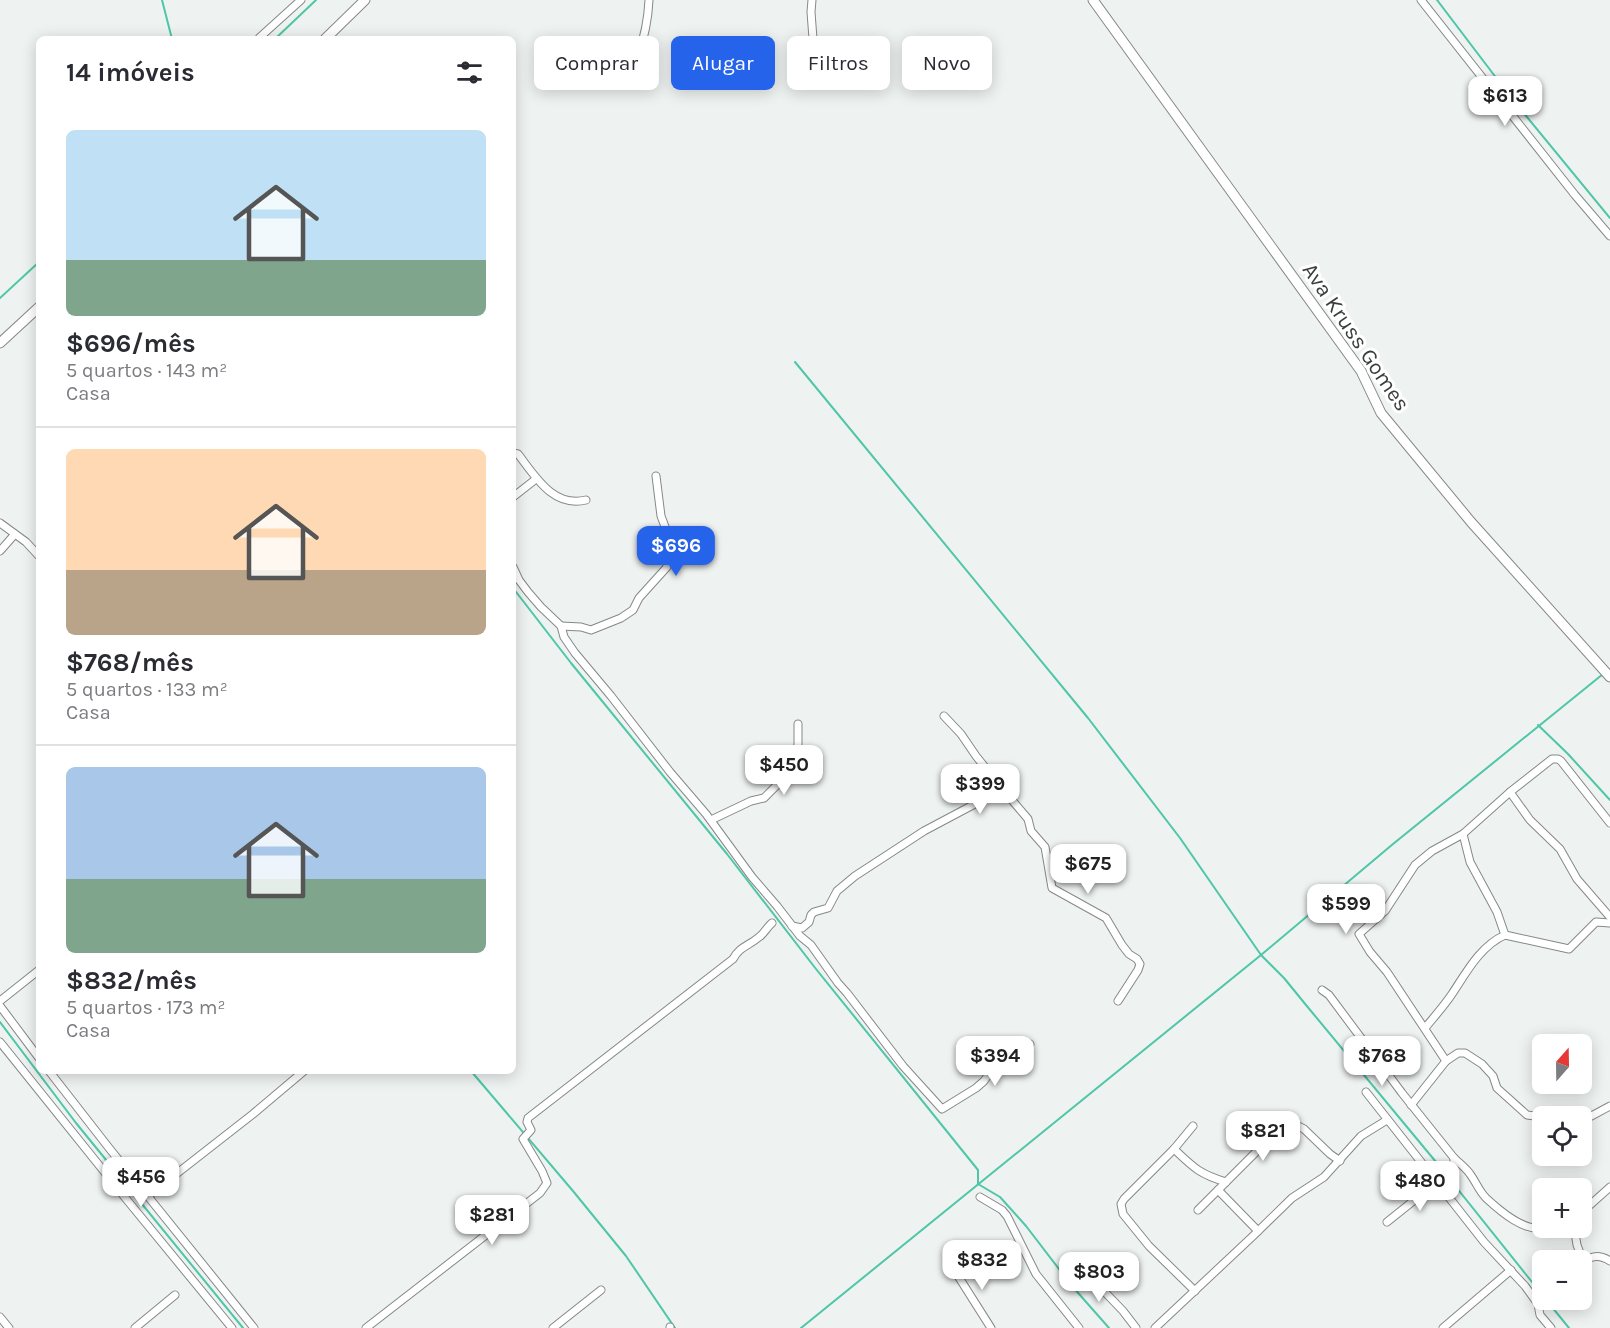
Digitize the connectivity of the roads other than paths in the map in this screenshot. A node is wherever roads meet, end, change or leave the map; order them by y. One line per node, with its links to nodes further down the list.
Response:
1 (301, 0): 7 (street)
2 (365, 0): 8 (street)
3 (649, 0): 9 (street)
4 (812, 0): 10 (street)
5 (1093, 0): 25 (street, Ava Kruss Gomes)
6 (1420, 0): 11 (street)
7 (261, 36)
8 (328, 36)
9 (644, 36)
10 (812, 36)
11 (1610, 236)
12 (36, 310): 13 (street)
13 (0, 344)
14 (516, 454): 16 (street)
15 (656, 476): 24 (street)
16 (536, 479): 17 (street); 18 (street)
17 (516, 495)
18 (586, 500)
19 (0, 523): 20 (street)
20 (15, 534): 21 (street); 22 (street)
21 (0, 551)
22 (36, 553)
23 (516, 574): 24 (street)
24 (561, 626): 30 (street)
25 (1610, 677)
26 (944, 716): 28 (street)
27 (798, 724): 30 (street)
28 (1000, 786): 36 (street); 41 (street)
29 (1510, 792): 31 (street); 32 (street); 33 (street)
30 (711, 820): 36 (street)
31 (1610, 823)
32 (1463, 834): 37 (street); 43 (street)
33 (1610, 917)
34 (772, 923): 86 (street)
35 (1610, 923): 37 (street)
36 (792, 926): 45 (street)
37 (1504, 935): 43 (street)
38 (36, 972): 40 (street)
39 (1322, 990): 51 (street)
40 (0, 1001)
41 (1118, 1001)
42 (0, 1006): 46 (street)
43 (1425, 1028): 47 (street)
44 (0, 1042): 84 (street)
45 (1030, 1044)
46 (36, 1054)
47 (1446, 1062): 51 (street); 53 (street)
48 (51, 1074): 64 (street)
49 (300, 1074): 64 (street)
50 (1366, 1092): 55 (street)
51 (1411, 1105): 58 (street)
52 (1610, 1106): 54 (street)
53 (1532, 1116)
54 (1592, 1116)
55 (1387, 1120): 59 (street); 61 (street)
56 (1193, 1126): 57 (street)
57 (1174, 1149): 60 (street); 77 (street)
58 (1454, 1158): 61 (street); 69 (street)
59 (1340, 1161): 60 (street); 70 (street)
60 (1226, 1182): 63 (street)
61 (1437, 1182): 68 (street); 75 (street)
62 (1610, 1187): 66 (street)
63 (1218, 1190): 67 (street); 70 (street)
64 (148, 1196): 85 (street)
65 (980, 1197): 89 (street)
66 (1592, 1203)
67 (1198, 1210)
68 (1387, 1222)
69 (1532, 1229)
70 (1258, 1231): 77 (street)
71 (1592, 1257): 72 (street)
72 (1610, 1261)
73 (1078, 1264): 90 (street)
74 (952, 1268): 88 (street)
75 (1511, 1270): 79 (street); 92 (street)
76 (601, 1290): 87 (street)
77 (1195, 1291): 91 (street)
78 (175, 1295): 83 (street)
79 (1532, 1296)
80 (1539, 1310): 93 (street)
81 (0, 1317): 82 (street)
82 (9, 1328)
83 (135, 1328)
84 (232, 1328)
85 (254, 1328)
86 (366, 1328)
87 (553, 1328)
88 (992, 1328)
89 (1079, 1328)
90 (1136, 1328)
91 (1155, 1328)
92 (1443, 1328)
93 (1551, 1328)

